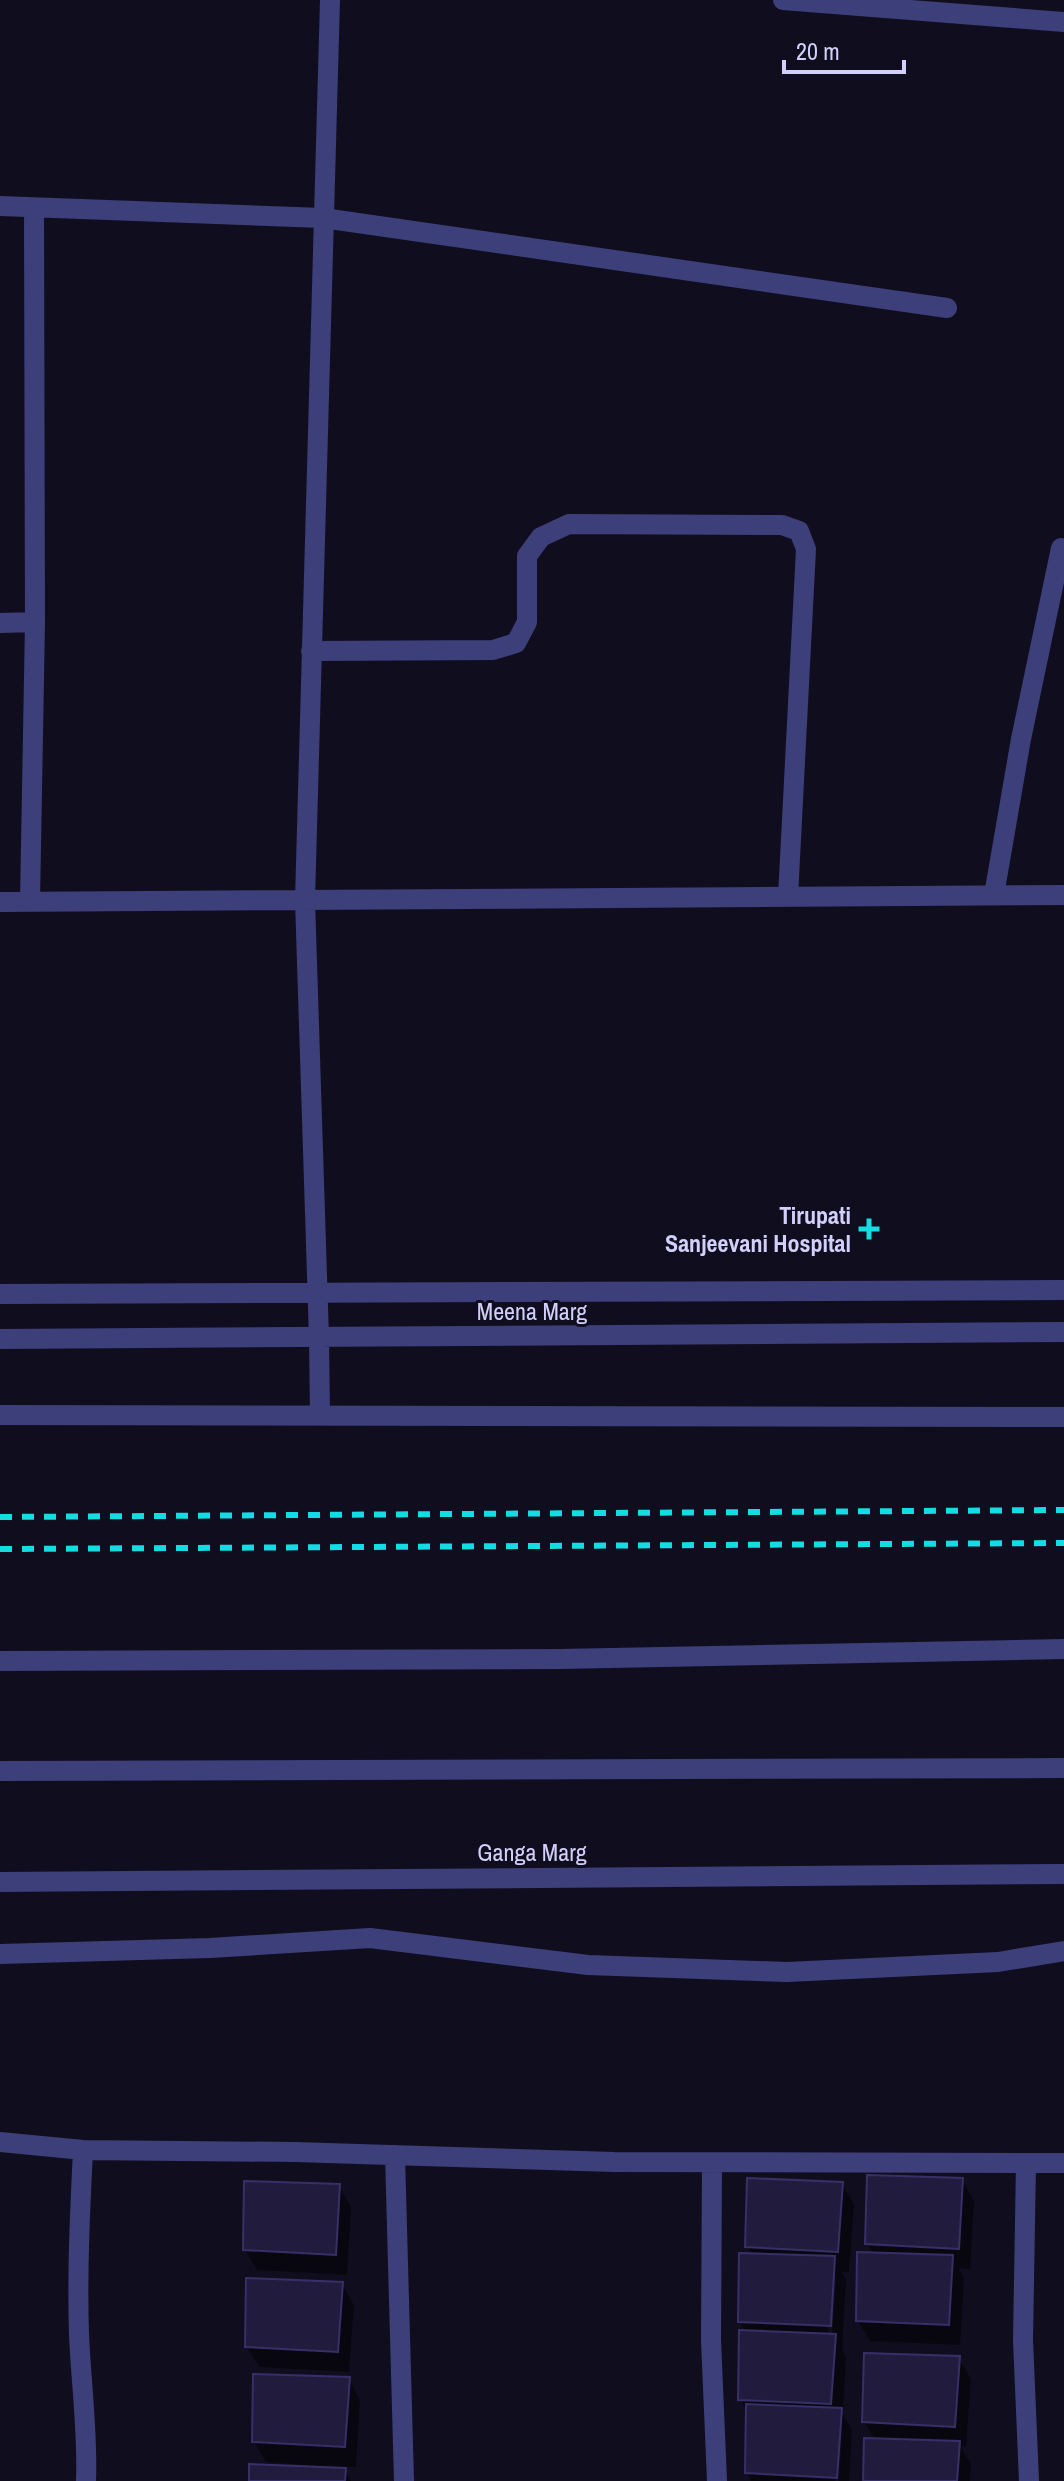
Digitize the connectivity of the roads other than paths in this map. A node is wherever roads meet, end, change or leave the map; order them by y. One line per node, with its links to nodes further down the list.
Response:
1 (330, 0): 6 (street)
2 (783, 0): 3 (street)
3 (1064, 22)
4 (0, 206): 5 (street)
5 (34, 209): 6 (street); 9 (street)
6 (323, 218): 7 (street); 11 (street)
7 (947, 308)
8 (1061, 548): 12 (street)
9 (35, 622): 10 (street); 17 (street)
10 (0, 623)
11 (311, 651): 14 (street); 15 (street)
12 (994, 895): 13 (street); 14 (street)
13 (1064, 895)
14 (788, 897): 15 (street)
15 (305, 900): 17 (street); 19 (street)
16 (0, 902): 17 (street)
17 (30, 902)
18 (1064, 1290): 19 (street)
19 (318, 1291): 20 (street); 22 (street)
20 (0, 1294)
21 (1064, 1332): 22 (street, Meena Marg)
22 (319, 1338): 23 (street, Meena Marg); 25 (street)
23 (0, 1339)
24 (0, 1415): 25 (street)
25 (320, 1415): 26 (street)
26 (1064, 1417)
27 (1064, 1649): 28 (street)
28 (0, 1661)
29 (1064, 1768): 30 (street)
30 (0, 1771)
31 (1064, 1874): 32 (street, Ganga Marg)
32 (0, 1882)
33 (1064, 1951): 34 (street)
34 (0, 1954)
35 (0, 2142): 36 (street)
36 (83, 2150): 37 (street); 41 (street)
37 (395, 2155): 38 (street); 42 (street)
38 (712, 2163): 39 (street); 43 (street)
39 (1026, 2163): 40 (street); 44 (street)
40 (1064, 2163)
41 (86, 2481)
42 (404, 2481)
43 (717, 2481)
44 (1029, 2481)

